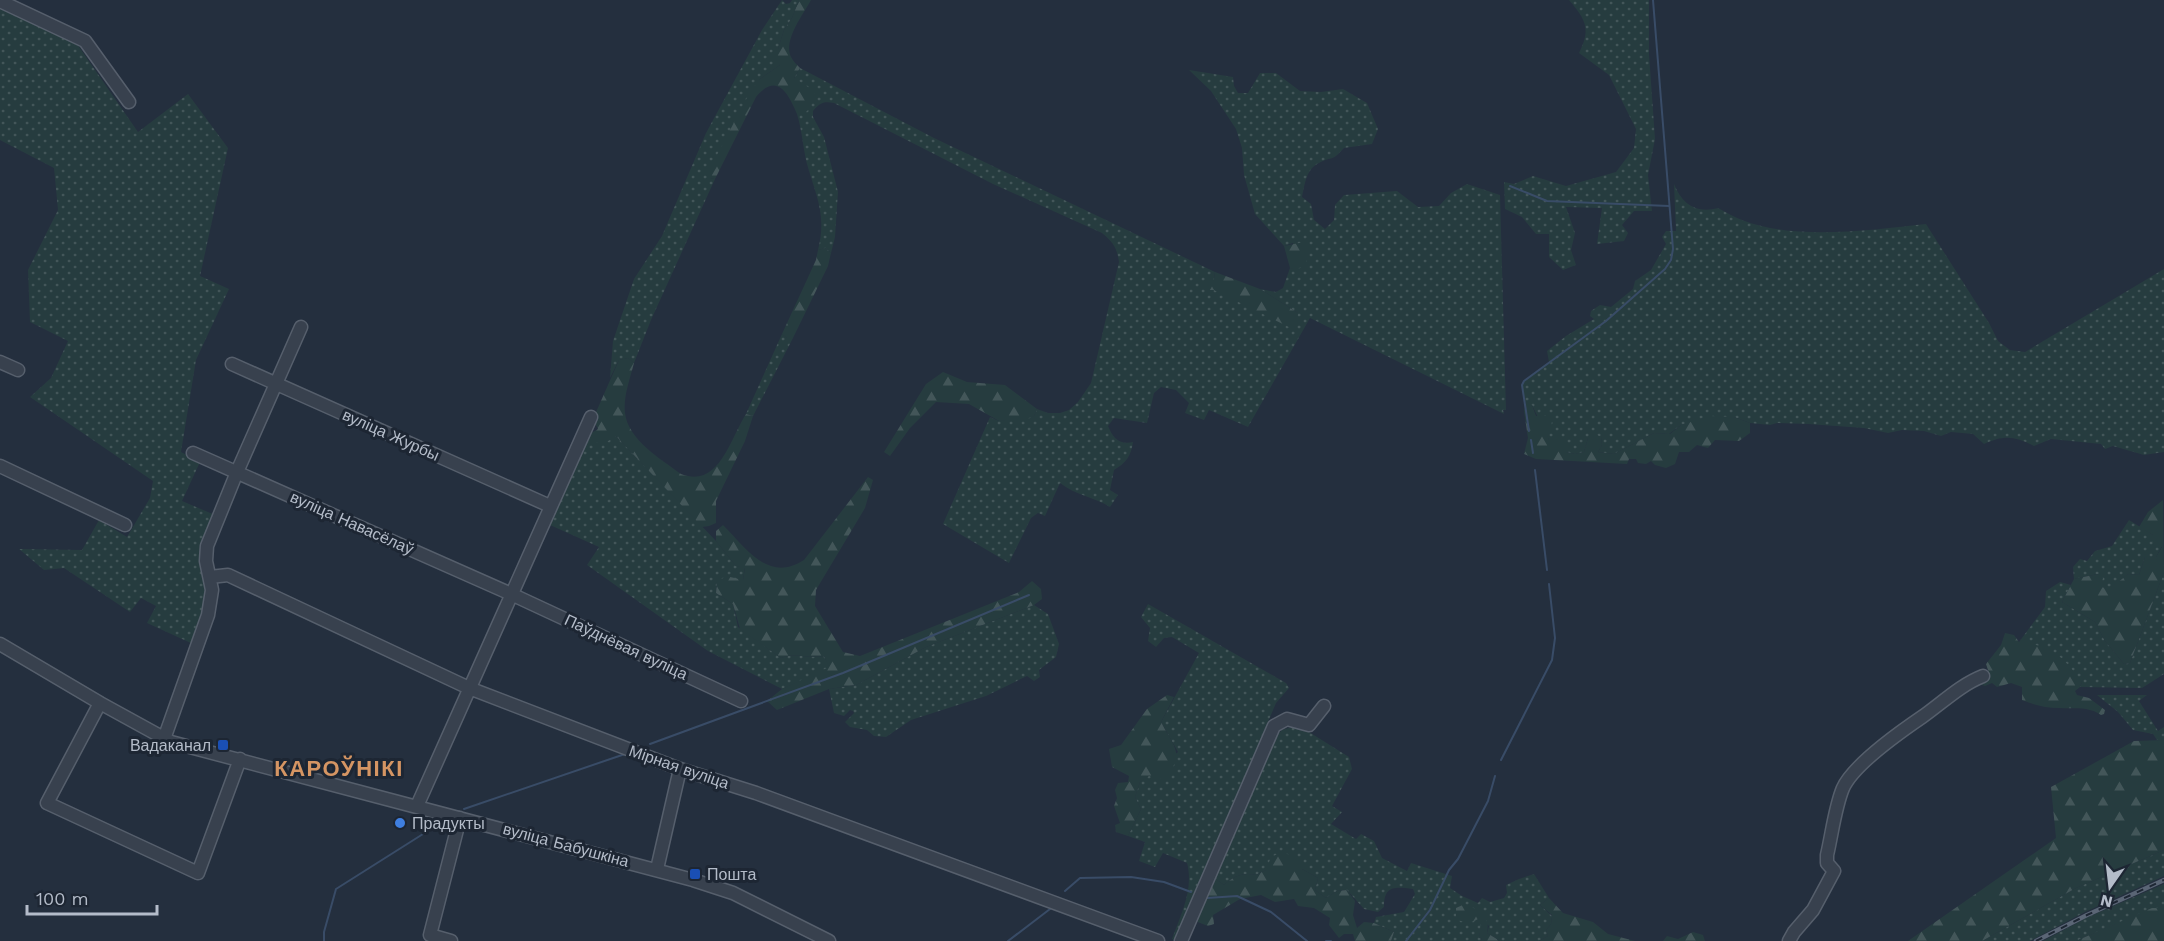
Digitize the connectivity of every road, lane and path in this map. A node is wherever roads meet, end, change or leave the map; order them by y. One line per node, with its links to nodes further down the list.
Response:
1 (0, 1): 2 (street)
2 (129, 102)
3 (301, 327): 7 (street)
4 (0, 362): 6 (street)
5 (232, 364): 7 (street, вуліца Журбы)
6 (18, 370)
7 (276, 384): 11 (street); 12 (street, вуліца Журбы)
8 (591, 417): 12 (street)
9 (193, 453): 11 (street, вуліца Навасёлаў)
10 (0, 466): 13 (street)
11 (237, 472): 14 (street); 15 (street, вуліца Навасёлаў)
12 (550, 506): 15 (street)
13 (126, 525)
14 (210, 577): 18 (street, Мірная вуліца); 22 (street)
15 (511, 594): 18 (street); 19 (street, Паўднёвая вуліца)
16 (0, 644): 20 (street, вуліца Бабушкіна)
17 (1983, 676): 32 (street)
18 (469, 688): 24 (street, Мірная вуліца); 25 (street)
19 (741, 700)
20 (100, 703): 22 (street, вуліца Бабушкіна); 23 (street)
21 (1324, 706): 31 (street)
22 (164, 739): 23 (street, вуліца Бабушкіна)
23 (240, 759): 25 (street, вуліца Бабушкіна)
24 (680, 769): 27 (street); 30 (street, Мірная вуліца)
25 (417, 806): 26 (street, вуліца Бабушкіна)
26 (460, 818): 27 (street, вуліца Бабушкіна); 28 (street)
27 (657, 869): 29 (street, вуліца Бабушкіна)
28 (451, 941)
29 (829, 941)
30 (1158, 941)
31 (1181, 941)
32 (1789, 941)

